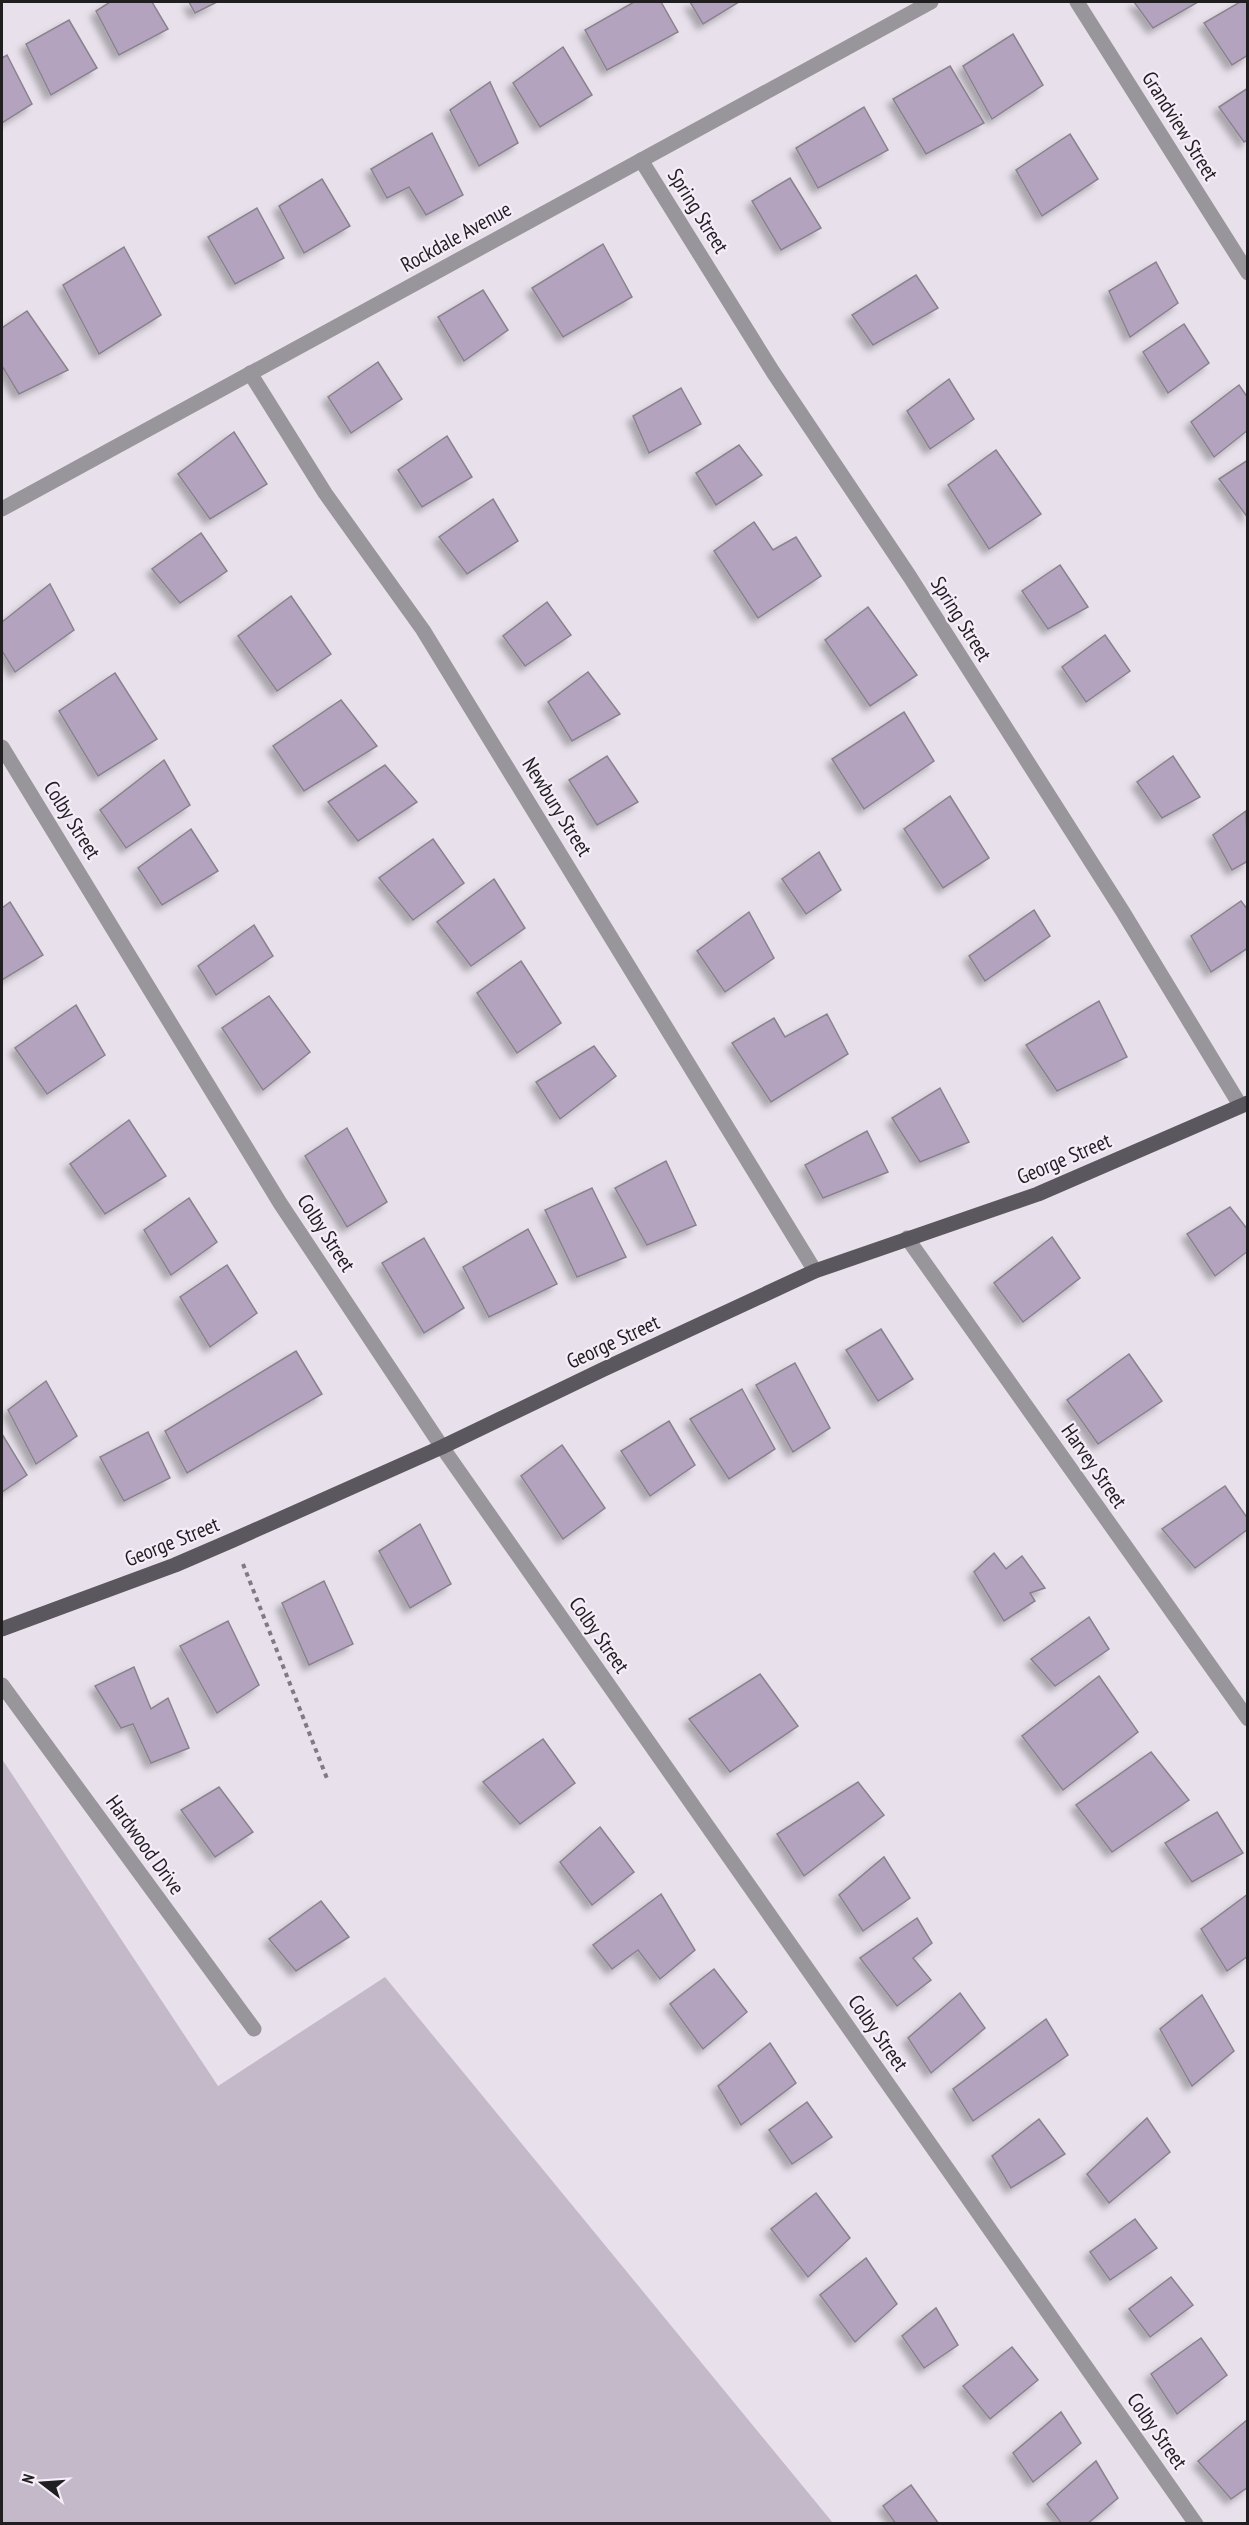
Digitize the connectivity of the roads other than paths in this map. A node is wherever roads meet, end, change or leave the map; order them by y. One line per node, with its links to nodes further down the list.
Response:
1 (931, 2): 3 (street, Rockdale Avenue)
2 (1077, 2): 4 (street, Grandview Street)
3 (641, 160): 5 (street, Rockdale Avenue); 8 (street, Spring Street)
4 (1248, 273)
5 (250, 373): 6 (street, Rockdale Avenue); 10 (street, Newbury Street)
6 (2, 509)
7 (2, 747): 11 (street, Colby Street)
8 (1244, 1104): 9 (main road, George Street)
9 (907, 1238): 10 (main road, George Street); 14 (street, Harvey Street)
10 (815, 1271): 11 (main road, George Street)
11 (442, 1448): 12 (main road, George Street); 16 (street, Colby Street)
12 (2, 1629)
13 (2, 1685): 15 (street, Hardwood Drive)
14 (1248, 1719)
15 (254, 2030)
16 (1196, 2523)

